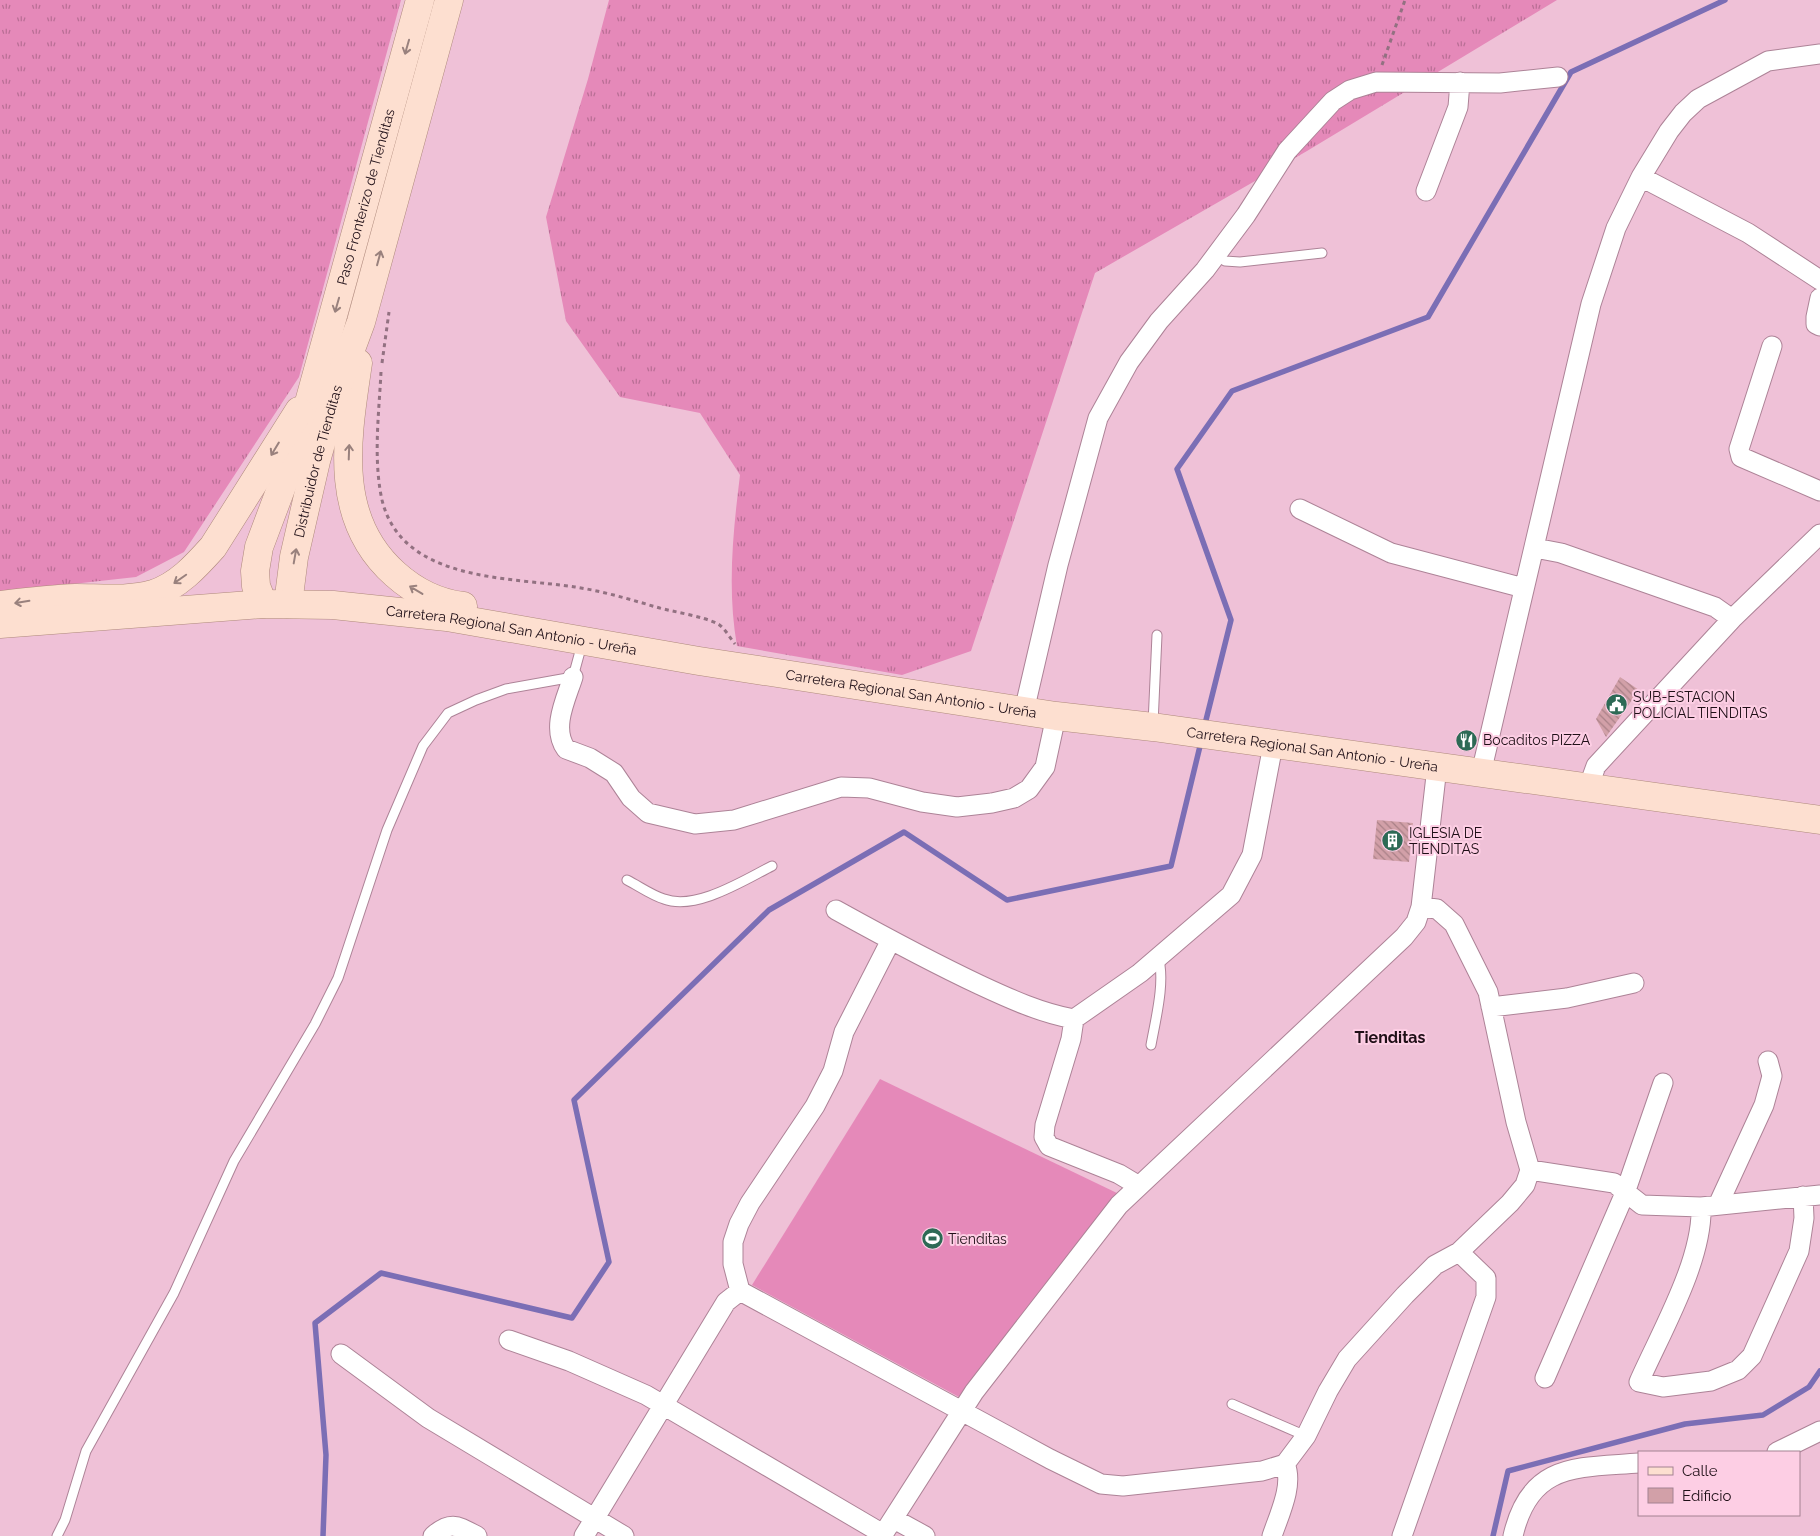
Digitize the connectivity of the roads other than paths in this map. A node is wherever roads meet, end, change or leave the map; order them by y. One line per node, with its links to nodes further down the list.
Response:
1 (420, 0): 15 (main road, Paso Fronterizo de Tienditas, one-way to 15)
2 (449, 0): 12 (main road, Paso Fronterizo de Tienditas, one-way to 2)
3 (1820, 54): 6 (street)
4 (1558, 77): 5 (street)
5 (1460, 82): 7 (street); 9 (street)
6 (1641, 177): 10 (street); 19 (street)
7 (1426, 192)
8 (1322, 252): 9 (lane)
9 (1216, 255): 29 (street)
10 (1820, 280)
11 (1820, 298): 13 (street)
12 (362, 322): 21 (main road, Distribuidor de Tienditas, one-way to 12); 27 (main road, one-way to 12)
13 (1820, 326)
14 (1772, 346): 16 (street)
15 (312, 394): 21 (main road, Distribuidor de Tienditas); 22 (main road, one-way to 22)
16 (1820, 491)
17 (1300, 509): 20 (street)
18 (1820, 534): 23 (street)
19 (1535, 548): 20 (street); 23 (street)
20 (1524, 588): 34 (street)
21 (276, 604): 24 (main road, Carretera Regional San Antonio - Ureña); 26 (main road, Carretera Regional San Antonio - Ureña)
22 (0, 606)
23 (1732, 619): 35 (street)
24 (0, 624)
25 (1157, 634): 31 (lane)
26 (582, 642): 27 (main road, Carretera Regional San Antonio - Ureña); 28 (lane)
27 (699, 661): 29 (main road, Carretera Regional San Antonio - Ureña)
28 (573, 677): 30 (street); 69 (lane)
29 (1024, 711): 30 (main road, Carretera Regional San Antonio - Ureña)
30 (1056, 716): 31 (main road, Carretera Regional San Antonio - Ureña)
31 (1166, 729): 32 (main road, Carretera Regional San Antonio - Ureña)
32 (1273, 745): 33 (main road, Carretera Regional San Antonio - Ureña); 42 (street)
33 (1437, 767): 34 (main road, Carretera Regional San Antonio - Ureña); 39 (street)
34 (1481, 773): 35 (main road, Carretera Regional San Antonio - Ureña)
35 (1588, 788): 36 (main road, Carretera Regional San Antonio - Ureña)
36 (1820, 820)
37 (772, 866): 38 (lane)
38 (626, 880)
39 (1421, 907): 44 (street); 50 (street)
40 (836, 910): 41 (street)
41 (891, 940): 45 (street); 55 (street)
42 (1158, 957): 45 (street); 46 (lane)
43 (1634, 983): 44 (street)
44 (1491, 1007): 49 (street)
45 (1074, 1019): 50 (street)
46 (1151, 1045)
47 (1768, 1062): 53 (street)
48 (1663, 1082): 51 (street)
49 (1530, 1170): 51 (street); 54 (street)
50 (1139, 1186): 61 (street)
51 (1624, 1193): 53 (street); 58 (street)
52 (1812, 1196): 53 (street); 53 (street)
53 (1710, 1206)
54 (1459, 1252): 63 (street); 76 (street)
55 (740, 1291): 60 (street); 61 (street)
56 (509, 1340): 60 (street)
57 (341, 1354): 67 (street)
58 (1545, 1378)
59 (1232, 1404): 63 (lane)
60 (664, 1406): 67 (street); 68 (street)
61 (961, 1410): 65 (street); 68 (street)
62 (1820, 1431): 64 (street)
63 (1306, 1436): 65 (street)
64 (1779, 1451)
65 (1285, 1464): 75 (street)
66 (1638, 1464): 77 (street)
67 (594, 1519): 72 (street); 73 (street)
68 (887, 1529): 74 (street)
69 (57, 1536)
70 (433, 1536): 71 (street)
71 (477, 1536)
72 (584, 1536)
73 (624, 1536)
74 (925, 1536)
75 (1272, 1536)
76 (1402, 1536)
77 (1513, 1536)

